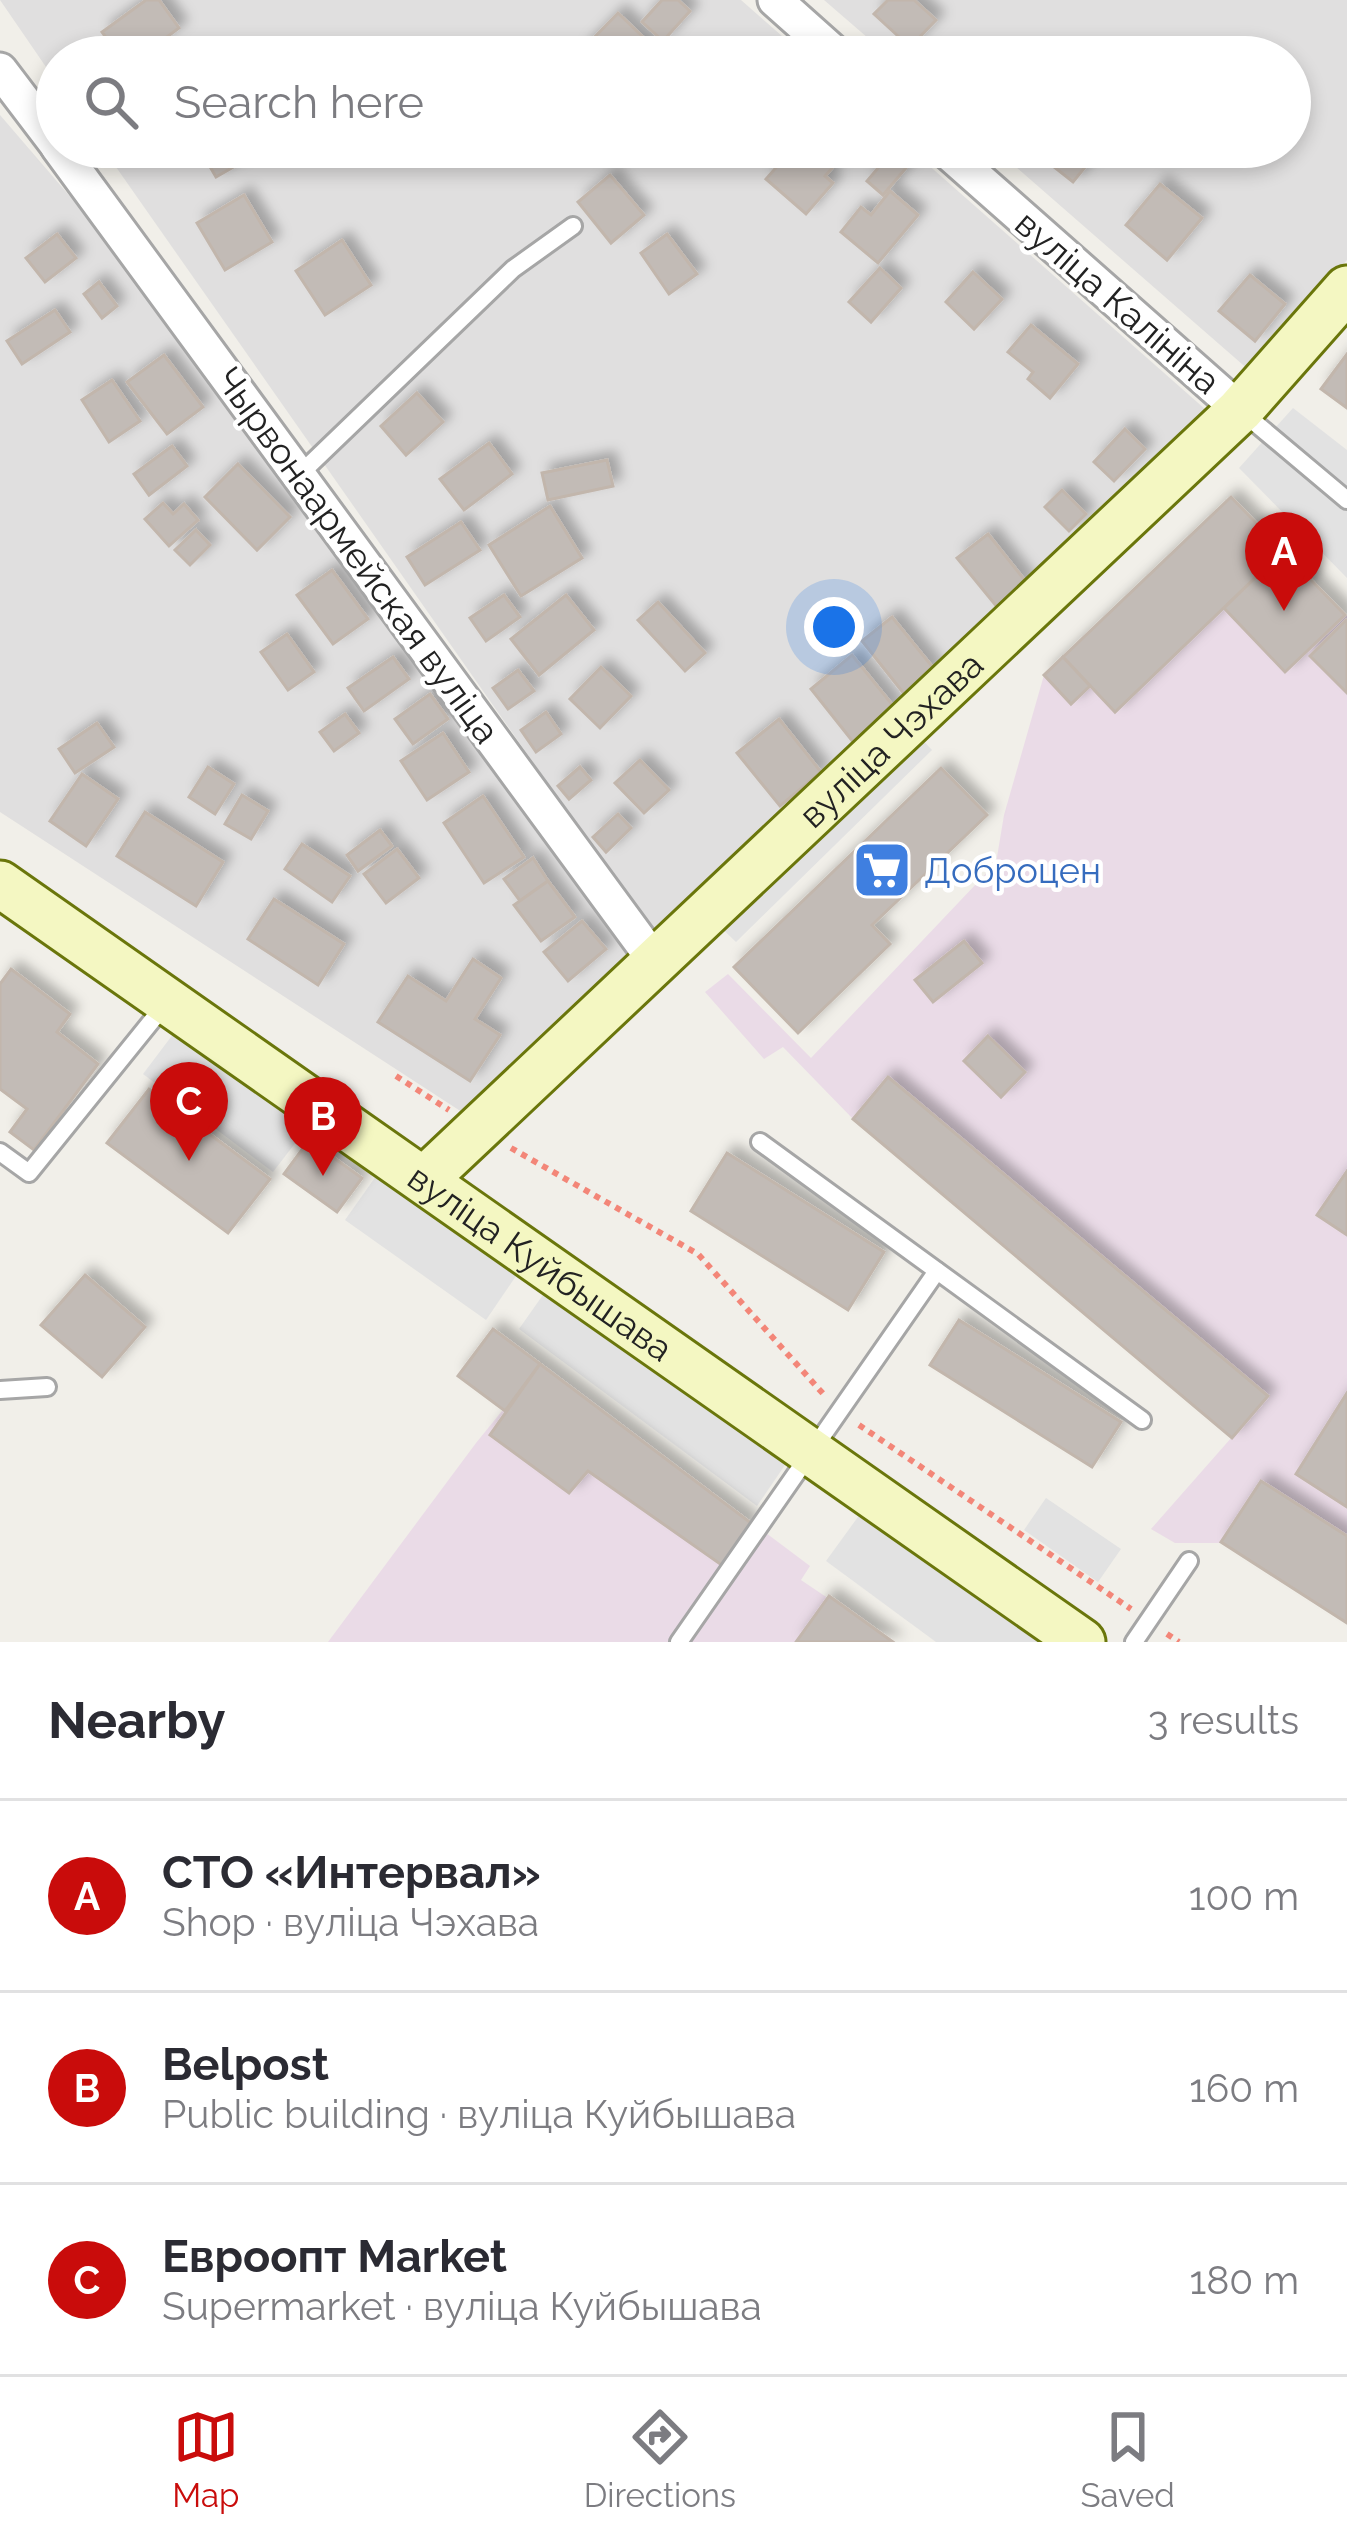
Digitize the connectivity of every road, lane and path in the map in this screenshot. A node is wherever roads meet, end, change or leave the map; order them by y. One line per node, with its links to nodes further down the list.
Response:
1 (775, 0): 2 (street)
2 (815, 36)
3 (0, 70): 4 (street, Чырвонаармейская вуліца)
4 (36, 117)
5 (74, 168): 10 (street, Чырвонаармейская вуліца)
6 (965, 168): 9 (street, вуліца Калініна)
7 (573, 226): 10 (lane)
8 (1347, 289): 9 (main road, вуліца Чэхава)
9 (1240, 410): 11 (lane); 13 (main road, вуліца Чэхава)
10 (299, 475): 13 (street, Чырвонаармейская вуліца)
11 (1347, 500)
12 (0, 884): 14 (main road, вуліца Куйбышава)
13 (657, 964): 16 (main road, вуліца Чэхава)
14 (167, 1001): 18 (lane); 19 (main road, вуліца Куйбышава)
15 (396, 1076): 16 (path)
16 (479, 1129): 19 (main road, вуліца Чэхава); 23 (path)
17 (760, 1142): 20 (lane)
18 (0, 1152)
19 (424, 1180): 25 (main road, вуліца Куйбышава)
20 (937, 1271): 23 (lane); 24 (lane)
21 (47, 1388): 22 (lane)
22 (0, 1390)
23 (840, 1412): 25 (lane); 27 (path)
24 (1142, 1420)
25 (813, 1450): 28 (lane); 29 (main road, вуліца Куйбышава)
26 (1190, 1561): 27 (lane)
27 (1149, 1622): 30 (lane); 31 (path)
28 (679, 1642)
29 (1082, 1642)
30 (1133, 1642)
31 (1179, 1642)

